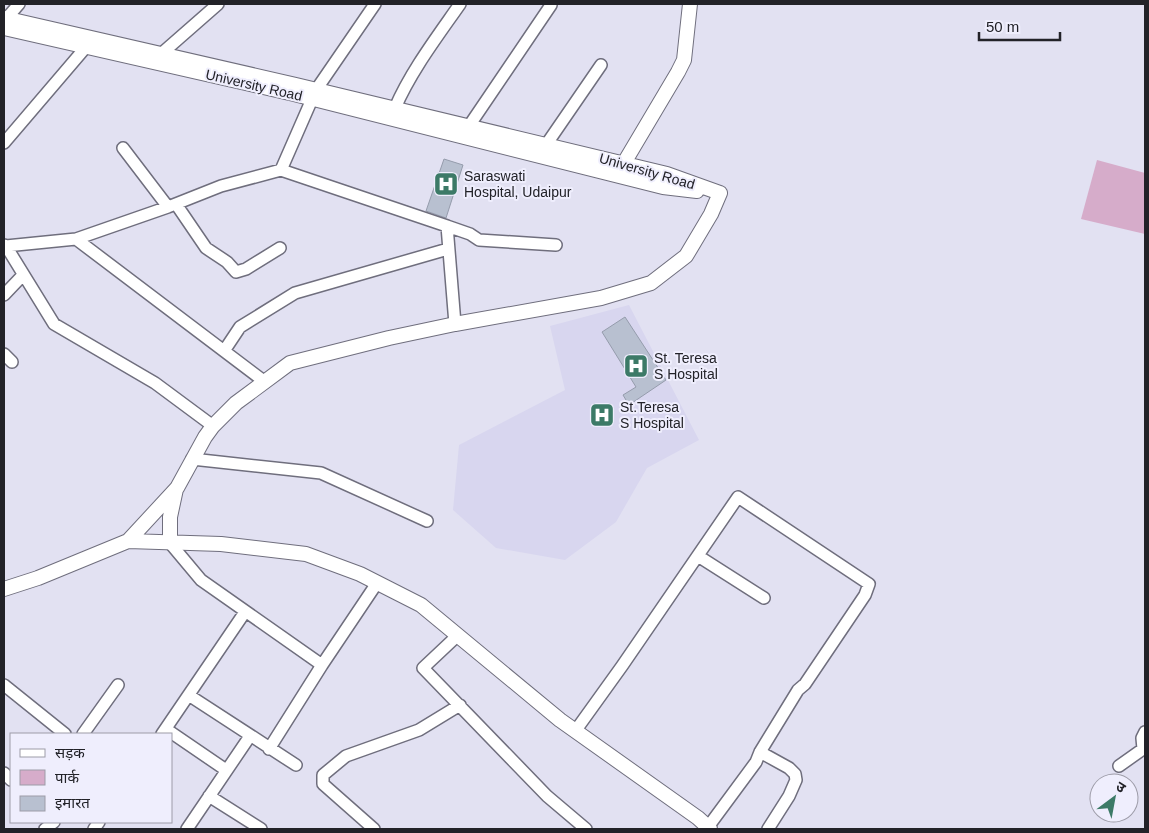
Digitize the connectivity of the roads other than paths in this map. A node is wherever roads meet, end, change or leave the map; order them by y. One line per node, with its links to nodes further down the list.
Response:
1 (18, 4): 8 (street)
2 (218, 4): 10 (street)
3 (374, 4): 13 (street)
4 (460, 4): 14 (street)
5 (682, 4): 12 (street)
6 (690, 4): 12 (street)
7 (551, 5): 15 (street)
8 (4, 22): 9 (street, University Road); 10 (street, University Road)
9 (86, 47): 13 (street, University Road); 16 (street)
10 (161, 54): 13 (street, University Road)
11 (601, 65): 17 (street)
12 (678, 72): 20 (street)
13 (314, 94): 14 (street, University Road); 19 (street); 20 (street, University Road)
14 (394, 108): 15 (street, University Road)
15 (469, 126): 17 (street, University Road)
16 (4, 142)
17 (546, 145): 20 (street, University Road)
18 (123, 148): 21 (street)
19 (281, 170): 21 (street); 22 (street)
20 (622, 170): 30 (street, University Road)
21 (172, 205): 23 (street); 26 (street)
22 (447, 226): 25 (street); 27 (street)
23 (76, 238): 24 (street); 31 (street)
24 (5, 245): 28 (street)
25 (556, 245)
26 (280, 248)
27 (448, 249): 30 (street); 31 (street)
28 (23, 275): 29 (street); 33 (street)
29 (4, 295)
30 (455, 324): 32 (street)
31 (224, 351): 32 (street)
32 (265, 382): 33 (street)
33 (214, 426): 34 (street)
34 (192, 459): 35 (street); 36 (street)
35 (177, 488): 37 (street); 38 (street)
36 (427, 521)
37 (128, 541): 38 (street); 41 (street)
38 (170, 543): 40 (street); 43 (street)
39 (698, 556): 42 (street); 50 (street); 58 (street)
40 (377, 582): 44 (street); 45 (street)
41 (4, 589)
42 (764, 598)
43 (245, 612): 45 (street); 48 (street)
44 (457, 636): 49 (street); 50 (street)
45 (322, 666): 57 (street)
46 (4, 685): 53 (street)
47 (118, 685): 54 (street)
48 (190, 696): 51 (street); 55 (street)
49 (460, 705): 66 (street); 67 (street)
50 (576, 730): 63 (street)
51 (164, 732)
52 (1145, 732): 60 (street)
53 (64, 733)
54 (84, 733)
55 (250, 736): 57 (street); 61 (street)
56 (172, 737): 61 (street)
57 (269, 749): 59 (street)
58 (760, 752): 63 (street); 68 (street)
59 (296, 766)
60 (1119, 766)
61 (226, 770): 62 (street)
62 (209, 796): 64 (street); 65 (street)
63 (709, 828)
64 (187, 829)
65 (262, 829)
66 (374, 829)
67 (586, 829)
68 (768, 829)

